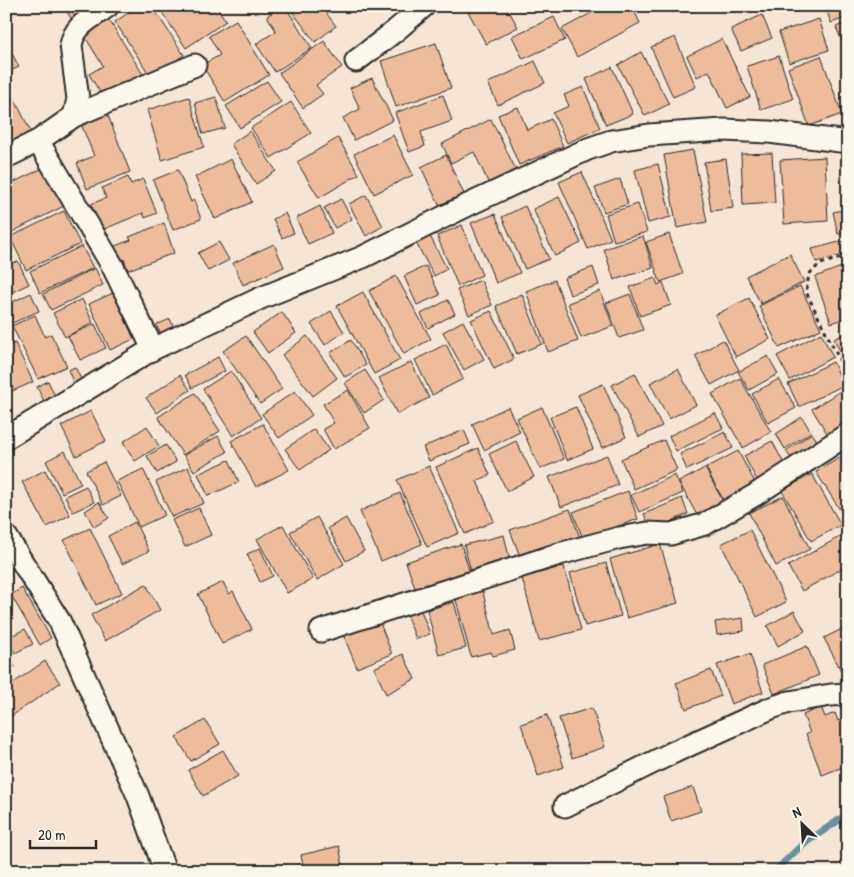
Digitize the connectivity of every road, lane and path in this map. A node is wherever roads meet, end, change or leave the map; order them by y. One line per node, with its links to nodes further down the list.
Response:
1 (108, 6): 5 (street)
2 (424, 6): 3 (street)
3 (356, 61)
4 (195, 65): 5 (street)
5 (74, 116): 6 (street)
6 (38, 141): 8 (street); 10 (street)
7 (848, 142): 10 (street)
8 (6, 158)
9 (848, 256): 11 (path)
10 (154, 349): 13 (street)
11 (848, 377)
12 (848, 434): 15 (street)
13 (6, 438)
14 (6, 536): 18 (street)
15 (320, 631)
16 (848, 694): 17 (street)
17 (566, 806)
18 (165, 871)

